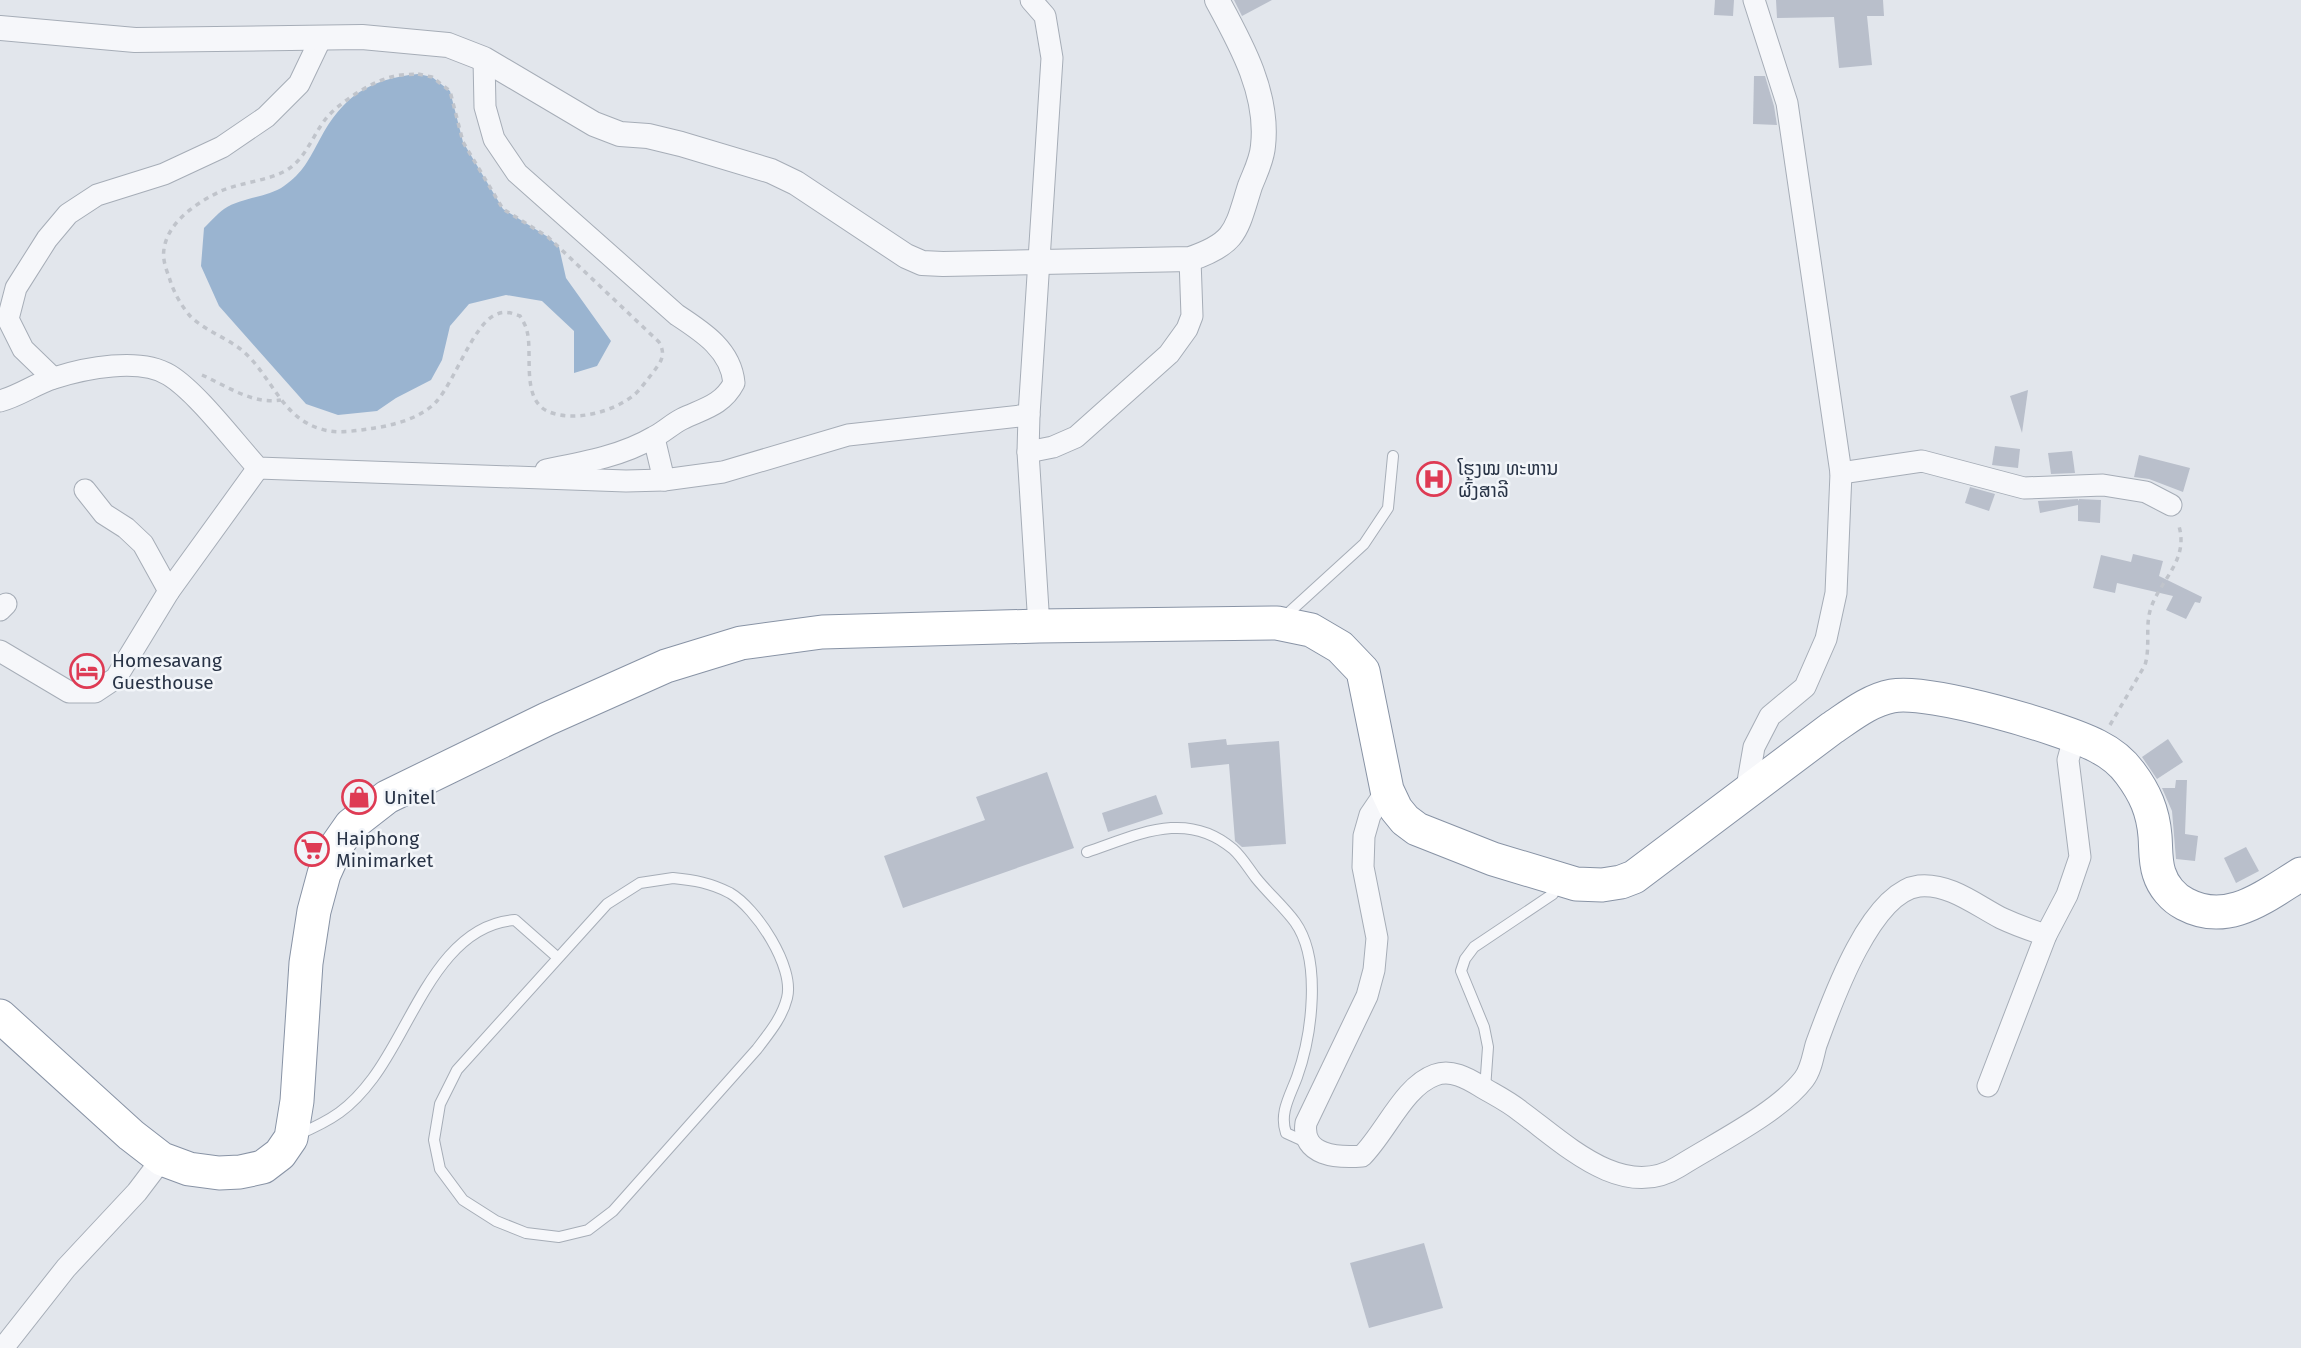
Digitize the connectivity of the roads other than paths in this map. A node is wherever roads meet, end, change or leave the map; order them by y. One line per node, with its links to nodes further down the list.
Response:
1 (1031, 0): 8 (street)
2 (1217, 0): 7 (street)
3 (1754, 0): 16 (street)
4 (0, 28): 5 (street)
5 (321, 38): 6 (street); 9 (street)
6 (484, 59): 8 (street); 12 (street)
7 (1190, 259): 8 (street); 13 (street)
8 (1040, 261): 11 (street)
9 (53, 378): 10 (street); 15 (street)
10 (0, 401)
11 (1029, 415): 13 (street); 18 (street)
12 (654, 438): 17 (street); 18 (street)
13 (1028, 452): 23 (street)
14 (1393, 456): 22 (lane)
15 (258, 468): 17 (street); 21 (street)
16 (1841, 473): 20 (street); 27 (street)
17 (514, 477): 18 (street)
18 (664, 480)
19 (85, 490): 21 (street)
20 (2171, 505)
21 (169, 591): 24 (street)
22 (1277, 624): 23 (highway); 26 (highway)
23 (1039, 626): 36 (highway)
24 (0, 651)
25 (2086, 742): 27 (highway); 29 (highway); 31 (street)
26 (1387, 790): 30 (highway); 37 (street)
27 (1746, 793): 30 (highway)
28 (1087, 852): 37 (lane)
29 (2301, 874)
30 (1557, 878): 35 (lane)
31 (2046, 935): 34 (street); 35 (street)
32 (557, 957): 32 (lane); 36 (lane)
33 (0, 1016): 38 (highway)
34 (1988, 1086)
35 (1485, 1089): 37 (street)
36 (291, 1138): 38 (highway)
37 (1310, 1144)
38 (162, 1159): 39 (street)
39 (3, 1348)

